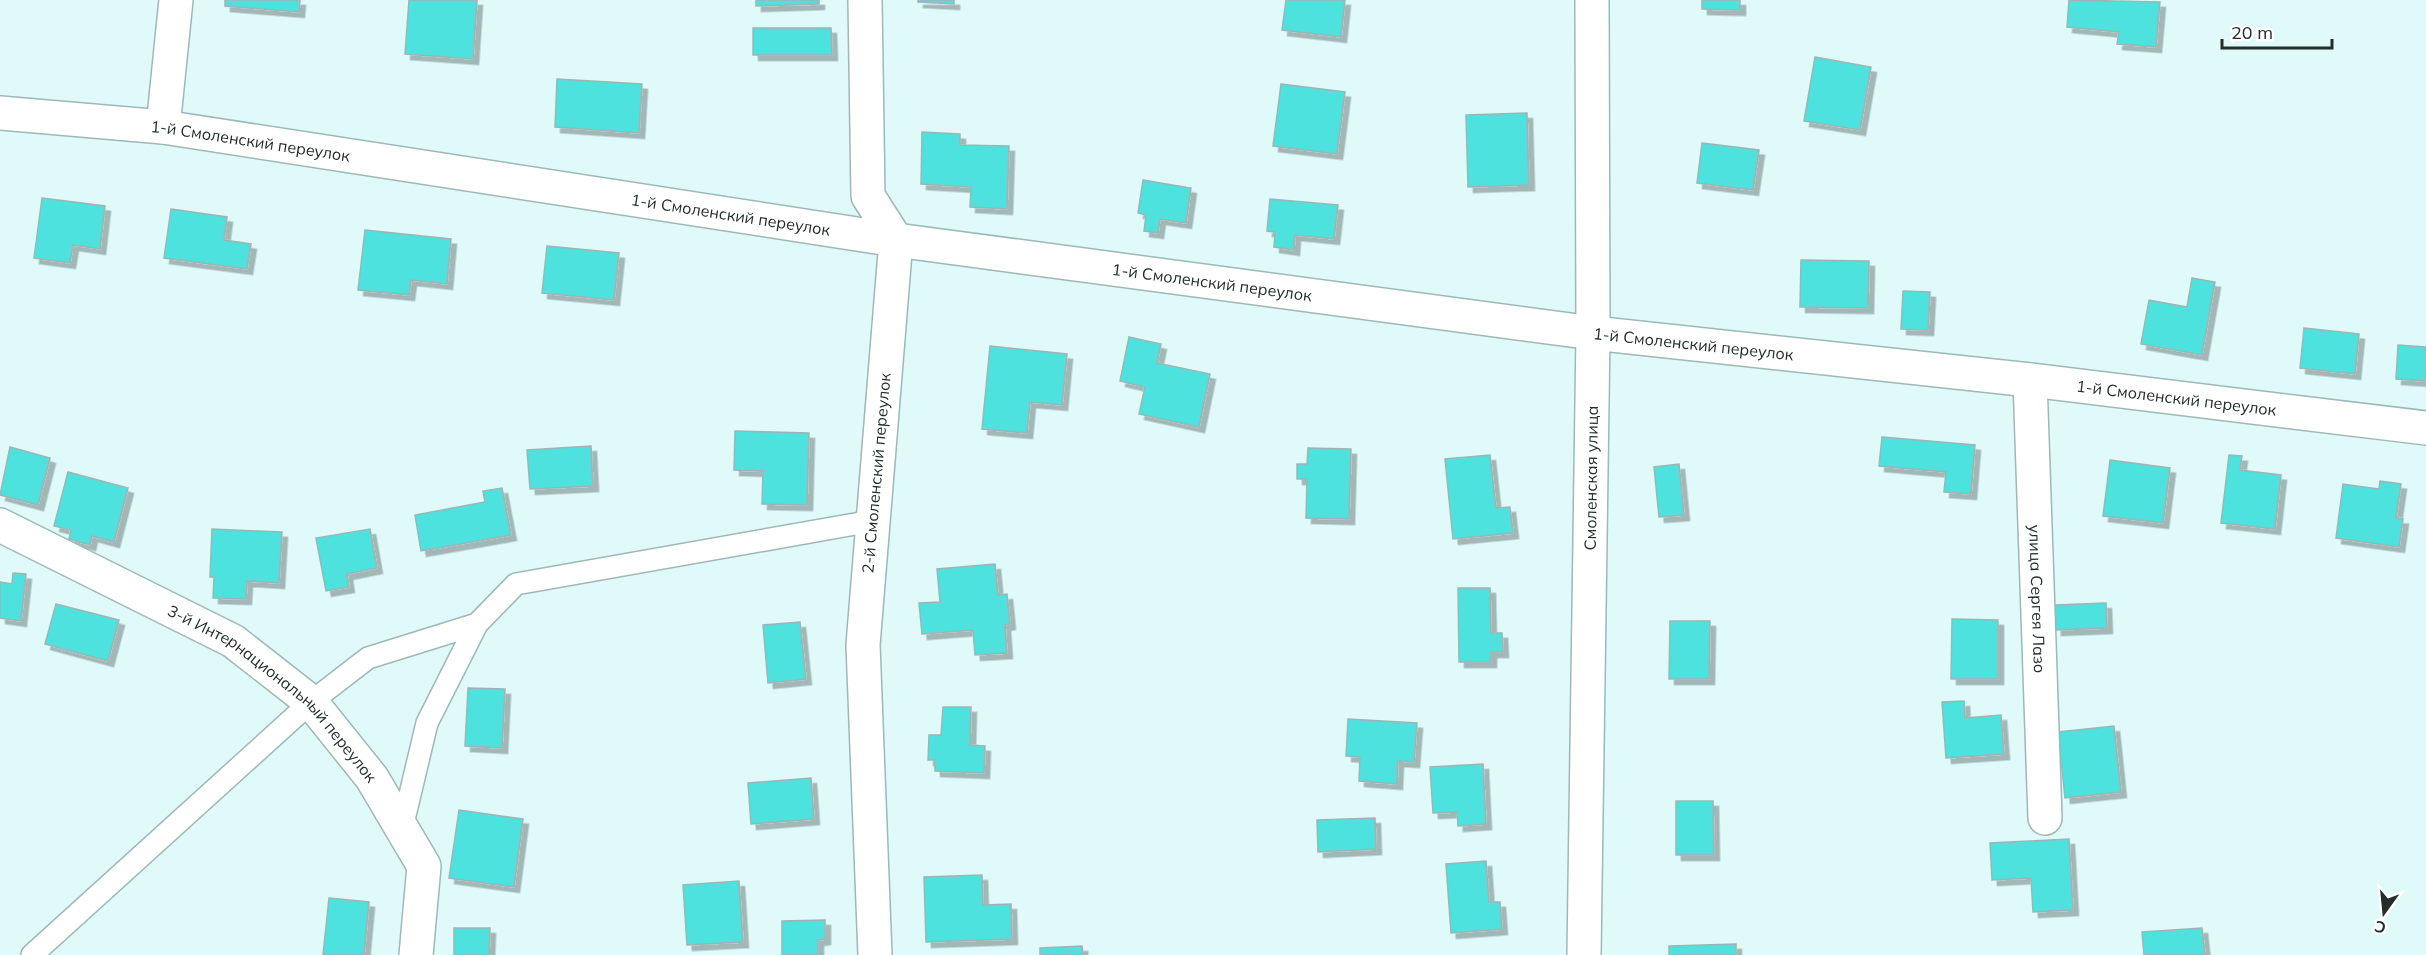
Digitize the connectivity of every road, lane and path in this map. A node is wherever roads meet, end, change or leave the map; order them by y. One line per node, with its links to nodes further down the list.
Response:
1 (176, 0): 5 (street)
2 (865, 0): 6 (street)
3 (1592, 0): 7 (street, Смоленская улица)
4 (0, 113): 5 (street, 1-й Смоленский переулок)
5 (163, 127): 6 (street, 1-й Смоленский переулок)
6 (896, 240): 7 (street, 1-й Смоленский переулок); 10 (street, 2-й Смоленский переулок)
7 (1593, 333): 8 (street, 1-й Смоленский переулок); 19 (street, Смоленская улица)
8 (2030, 380): 9 (street, 1-й Смоленский переулок); 14 (street, улица Сергея Лазо)
9 (2426, 428)
10 (873, 521): 12 (lane); 18 (street, 2-й Смоленский переулок)
11 (0, 525): 13 (street, 3-й Интернациональный переулок)
12 (477, 624): 13 (lane); 15 (lane)
13 (310, 702): 15 (street, 3-й Интернациональный переулок); 16 (lane)
14 (2045, 818)
15 (402, 828): 17 (street, 3-й Интернациональный переулок)
16 (32, 955)
17 (416, 955)
18 (874, 955)
19 (1584, 955)

